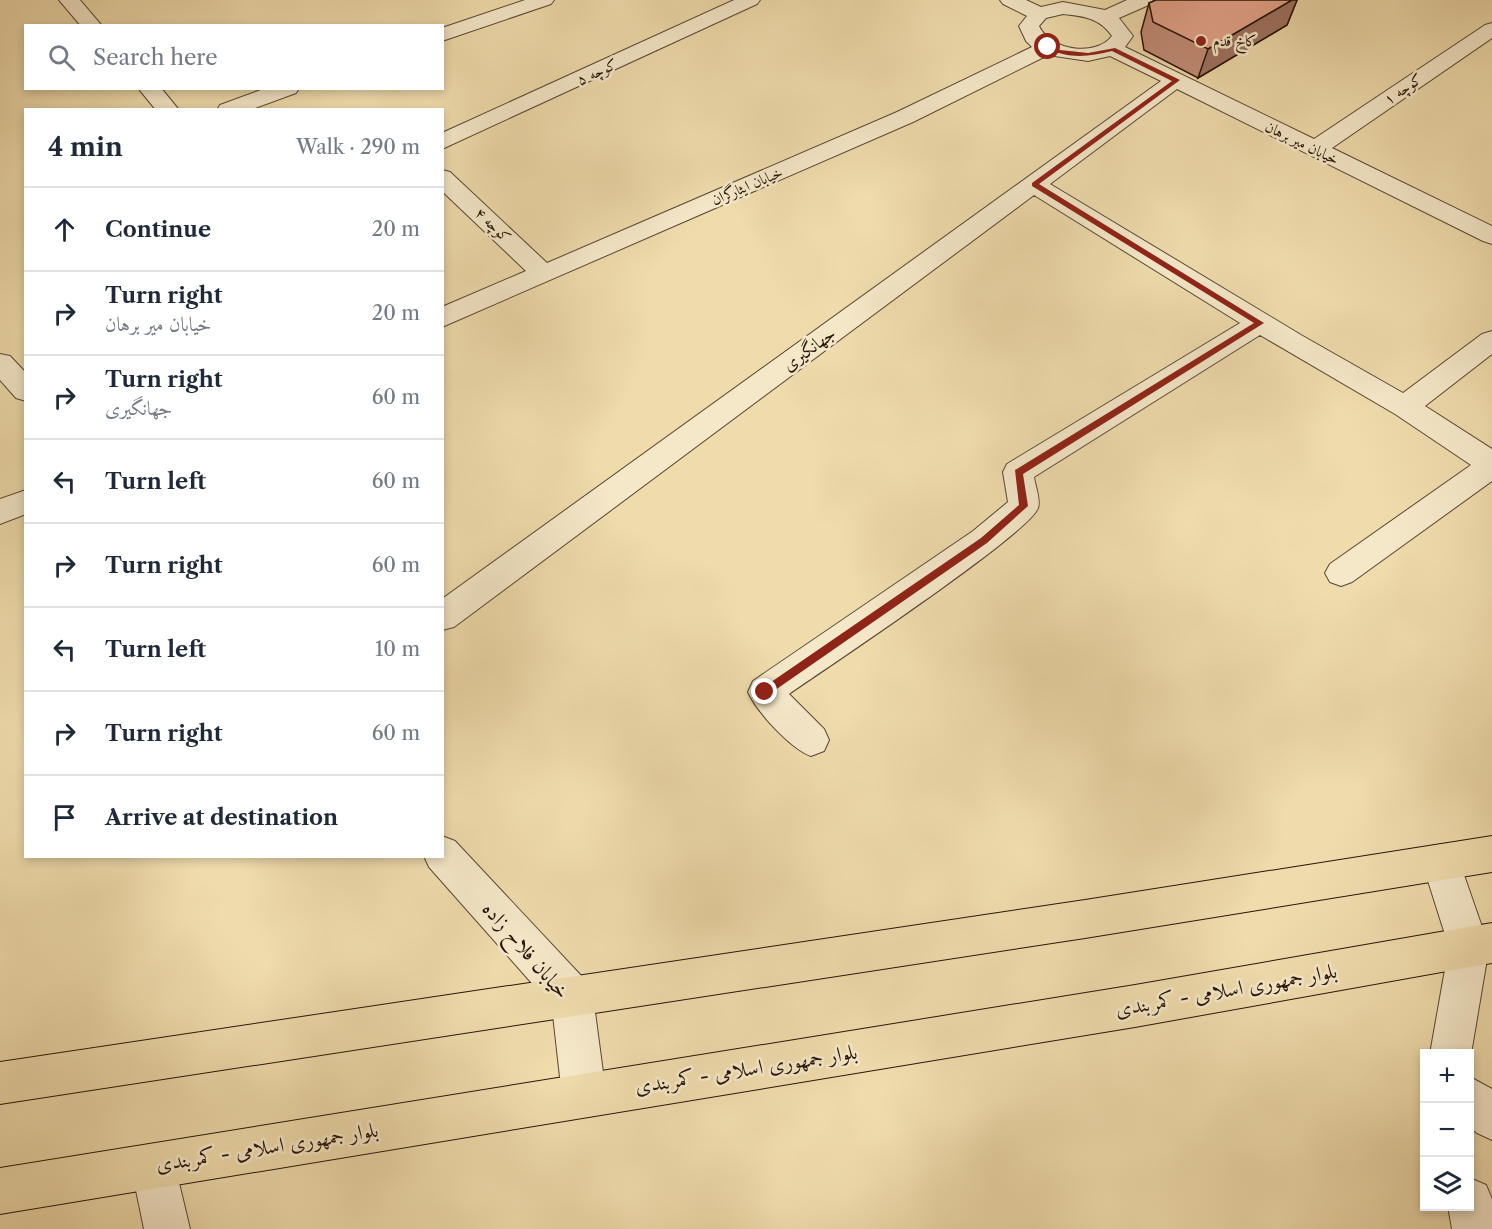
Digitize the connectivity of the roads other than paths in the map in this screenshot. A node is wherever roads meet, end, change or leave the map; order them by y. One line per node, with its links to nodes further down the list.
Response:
1 (69, 0): 8 (street)
2 (544, 0): 10 (street)
3 (750, 0): 18 (street, کوچه ۵)
4 (1010, 0): 6 (street)
5 (1143, 0): 7 (street)
6 (1039, 14): 7 (street); 11 (street)
7 (1105, 18): 12 (street)
8 (90, 24)
9 (1492, 29): 19 (street, کوچه ۱)
10 (444, 34)
11 (1048, 47): 12 (street); 23 (street, خیابان ایثارگران)
12 (1113, 49): 13 (street, خیابان میر برهان)
13 (1176, 80): 19 (street, خیابان میر برهان); 21 (street, جهانگیری)
14 (151, 90): 16 (street)
15 (283, 90): 17 (street)
16 (166, 108)
17 (233, 108)
18 (444, 141)
19 (1315, 149): 22 (street, خیابان میر برهان)
20 (444, 179): 23 (street, کوچه ۴)
21 (1034, 184): 25 (street); 34 (street, جهانگیری)
22 (1492, 236)
23 (544, 274): 24 (street, خیابان ایثارگران)
24 (444, 317)
25 (1260, 323): 29 (street); 35 (street)
26 (1492, 340): 29 (street)
27 (0, 363): 28 (street)
28 (24, 389)
29 (1405, 407): 30 (street)
30 (1492, 465): 33 (street)
31 (24, 502): 32 (street)
32 (0, 512)
33 (1341, 573)
34 (444, 616)
35 (811, 740)
36 (1492, 854): 38 (main road)
37 (444, 856): 40 (street, خیابان فلاح زاده)
38 (1441, 862): 39 (street); 40 (main road)
39 (1481, 945): 41 (street); 43 (main road, بلوار جمهوری اسلامی - کمربندی)
40 (572, 997): 42 (main road); 43 (street, خیابان فلاح زاده)
41 (1452, 1049)
42 (0, 1083)
43 (584, 1095): 46 (main road, بلوار جمهوری اسلامی - کمربندی)
44 (1474, 1102): 45 (street)
45 (1492, 1118)
46 (153, 1166): 47 (main road, بلوار جمهوری اسلامی - کمربندی); 49 (street)
47 (0, 1191)
48 (1472, 1211): 50 (street)
49 (167, 1229)
50 (1475, 1229)

